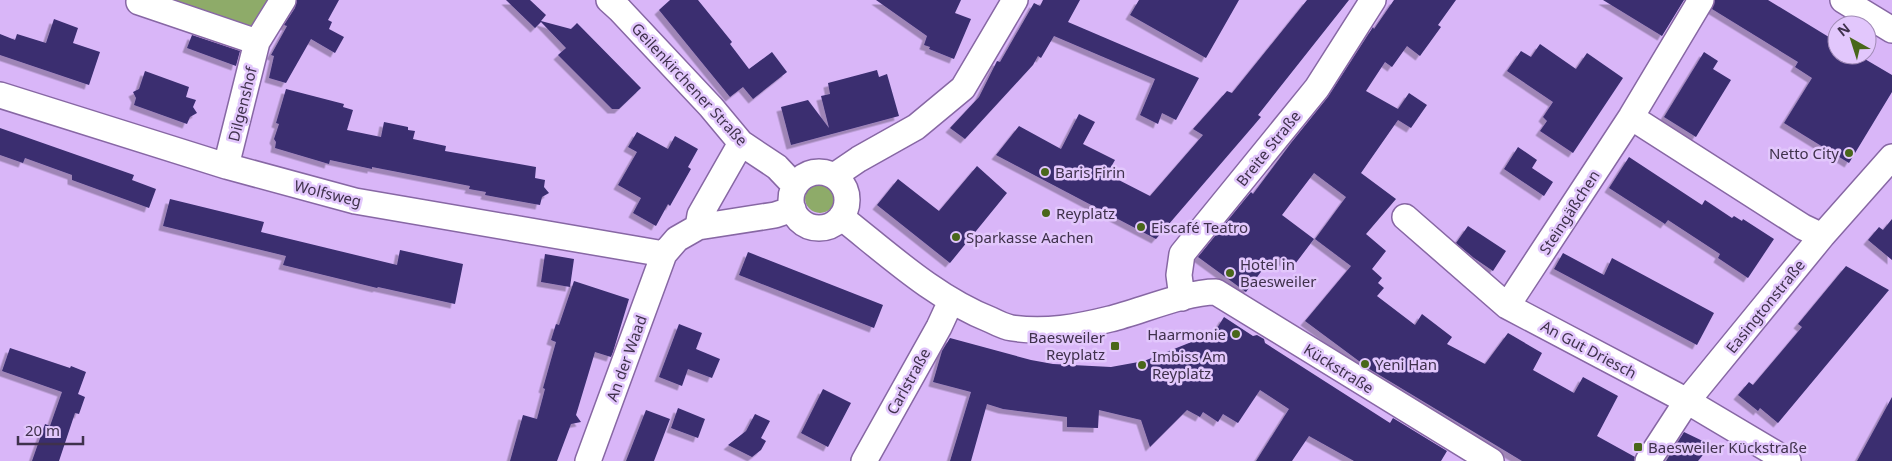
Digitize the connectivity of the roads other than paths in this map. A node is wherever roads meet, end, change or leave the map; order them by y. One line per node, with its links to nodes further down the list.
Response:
1 (140, 0): 9 (street)
2 (283, 0): 9 (street, Dilgenshof)
3 (609, 0): 12 (street, Geilenkirchener Straße)
4 (1015, 0): 15 (street)
5 (1374, 0): 22 (street, Breite Straße)
6 (1701, 0): 11 (street, Steingäßchen)
7 (1843, 0): 8 (street)
8 (1892, 30)
9 (258, 42): 14 (street, Dilgenshof)
10 (0, 95): 14 (street, Wolfsweg)
11 (1631, 117): 20 (street); 24 (street, Steingäßchen)
12 (741, 144): 16 (street, Geilenkirchener Straße); 19 (street)
13 (1892, 158): 20 (street, Easingtonstraße)
14 (226, 166): 21 (street, Wolfsweg)
15 (834, 176): 16 (street); 17 (street)
16 (794, 197): 17 (street); 19 (street)
17 (841, 217): 23 (street)
18 (1405, 217): 24 (street, An Gut Driesch)
19 (698, 227): 21 (street)
20 (1822, 236): 25 (street, Easingtonstraße)
21 (664, 254): 26 (street, An der Waad)
22 (1182, 298): 23 (street); 28 (street, Kückstraße)
23 (951, 301): 27 (street, Carlstraße)
24 (1507, 306): 25 (street, An Gut Driesch)
25 (1687, 401): 29 (street, Easingtonstraße); 30 (street, An Gut Driesch)
26 (588, 461)
27 (864, 461)
28 (1491, 461)
29 (1648, 461)
30 (1788, 461)

